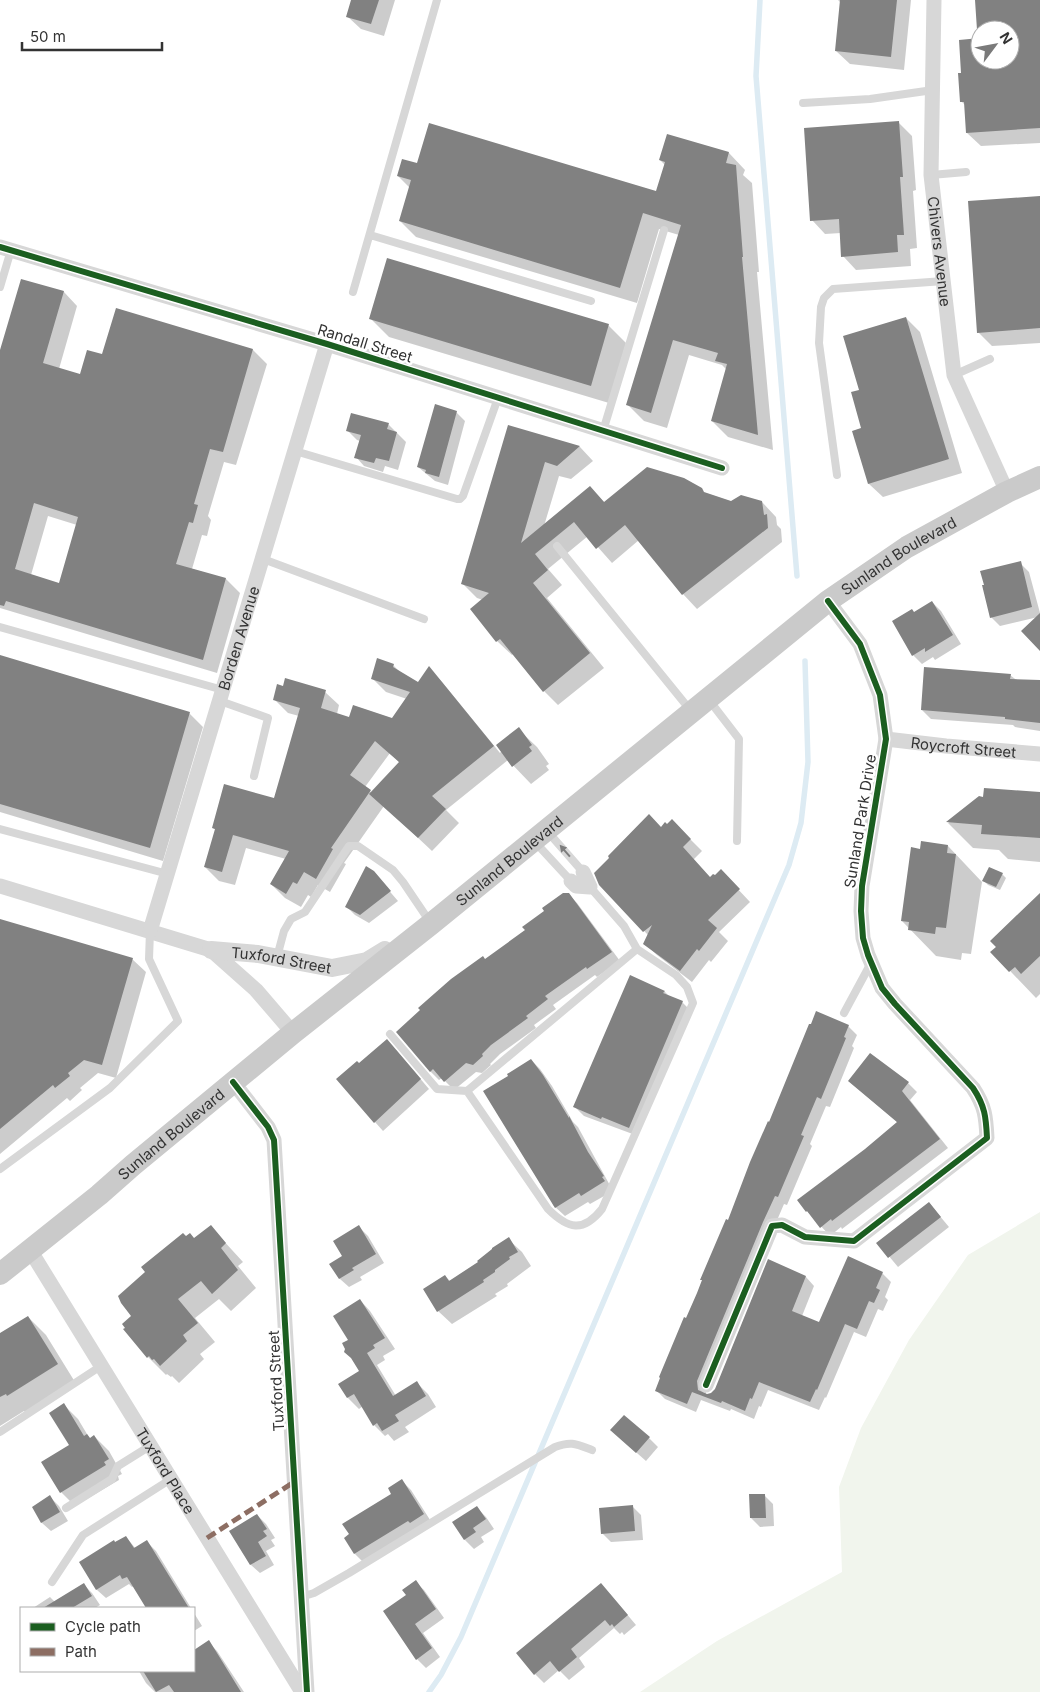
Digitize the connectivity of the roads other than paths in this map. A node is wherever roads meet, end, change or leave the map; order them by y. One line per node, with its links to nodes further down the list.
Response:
1 (437, 0): 8 (lane)
2 (934, 0): 3 (street, Chivers Avenue)
3 (932, 90): 4 (lane); 6 (street, Chivers Avenue)
4 (803, 103)
5 (966, 172): 6 (lane)
6 (931, 175): 10 (street, Chivers Avenue)
7 (664, 230): 18 (lane)
8 (370, 234): 12 (lane); 13 (lane)
9 (6, 248): 11 (lane); 14 (street, Randall Street)
10 (944, 281): 16 (street, Chivers Avenue); 21 (lane)
11 (0, 287)
12 (353, 292)
13 (591, 301)
14 (327, 344): 17 (street, Randall Street); 19 (street, Borden Avenue)
15 (990, 360): 16 (lane)
16 (954, 375): 23 (street, Chivers Avenue)
17 (498, 398): 18 (street, Randall Street); 19 (lane)
18 (603, 431): 20 (street, Randall Street)
19 (295, 451): 25 (street, Borden Avenue)
20 (722, 468)
21 (837, 475)
22 (1040, 477): 23 (main road, Sunland Boulevard)
23 (1007, 492): 26 (main road, Sunland Boulevard)
24 (556, 546): 30 (lane)
25 (263, 559): 27 (lane); 29 (street, Borden Avenue)
26 (828, 601): 30 (main road, Sunland Boulevard); 31 (street, Sunland Park Drive)
27 (424, 619)
28 (0, 627): 29 (lane)
29 (222, 695): 33 (lane); 37 (street, Borden Avenue)
30 (700, 705): 35 (main road, Sunland Boulevard); 36 (lane)
31 (886, 739): 32 (street, Roycroft Street); 46 (street, Sunland Park Drive)
32 (1040, 754)
33 (254, 776)
34 (0, 829): 37 (lane)
35 (540, 835): 38 (lane); 38 (lane, one-way to 35); 41 (main road, Sunland Boulevard)
36 (737, 842)
37 (168, 874): 42 (street, Borden Avenue)
38 (577, 876): 40 (street)
39 (0, 886): 42 (street, Tuxford Street)
40 (590, 887): 43 (lane)
41 (431, 924): 45 (street, Tuxford Street); 45 (lane); 48 (main road, Sunland Boulevard)
42 (150, 931): 44 (street, Tuxford Street); 52 (lane)
43 (637, 949): 51 (lane); 51 (lane)
44 (211, 950): 45 (street, Tuxford Street); 48 (street, Tuxford Street)
45 (277, 957)
46 (871, 963): 47 (lane); 56 (street, Sunland Park Drive)
47 (844, 1013)
48 (293, 1033): 50 (main road, Sunland Boulevard)
49 (390, 1034): 51 (lane)
50 (233, 1082): 53 (main road, Sunland Boulevard); 63 (street, Tuxford Street)
51 (467, 1091)
52 (0, 1169)
53 (30, 1250): 54 (main road, Sunland Boulevard); 55 (street, Tuxford Place)
54 (0, 1274)
55 (101, 1366): 57 (lane); 58 (street, Tuxford Place)
56 (706, 1386)
57 (0, 1432)
58 (150, 1446): 60 (street, Tuxford Place); 61 (lane)
59 (592, 1450): 63 (lane)
60 (171, 1479): 62 (lane); 64 (street, Tuxford Place)
61 (66, 1508)
62 (52, 1582)
63 (301, 1597): 65 (street, Tuxford Street)
64 (302, 1692)
65 (307, 1692)

